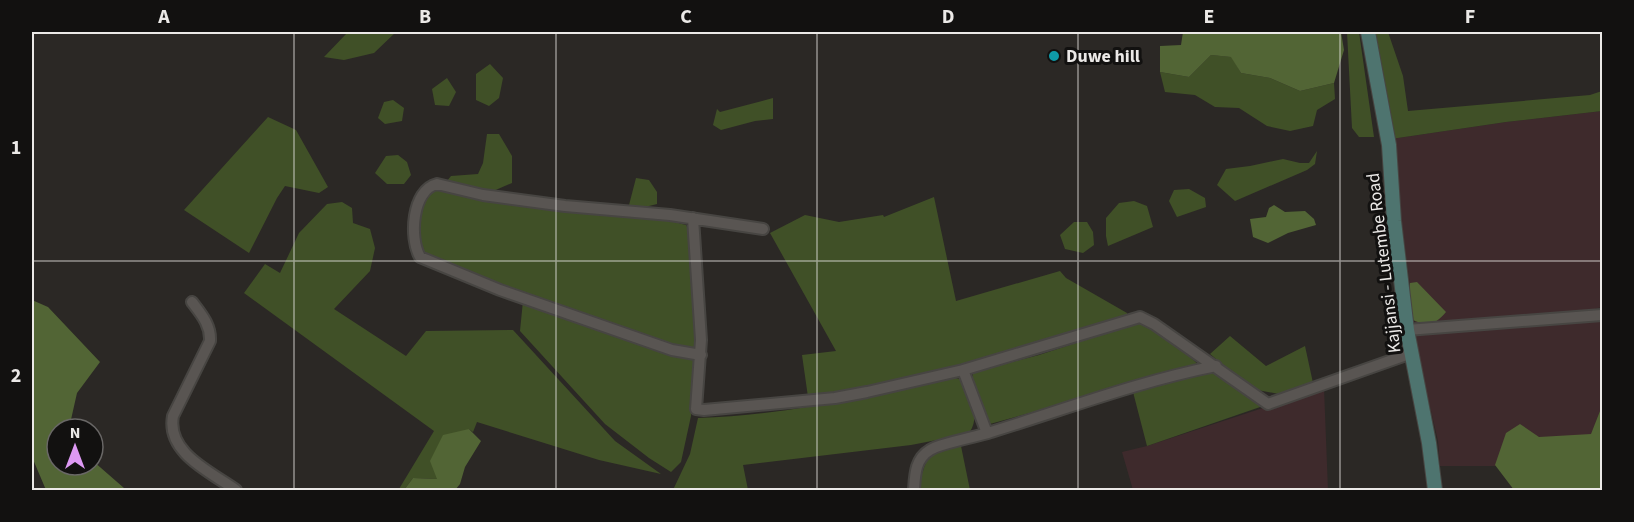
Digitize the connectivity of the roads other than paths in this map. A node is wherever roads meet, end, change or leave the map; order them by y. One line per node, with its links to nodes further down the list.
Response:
1 (1368, 32): 6 (street, Kajjansi - Lutembe Road)
2 (693, 218): 3 (street); 8 (street); 8 (street)
3 (763, 228)
4 (192, 302): 12 (street)
5 (1602, 315): 6 (street)
6 (1407, 330): 7 (street, Kajjansi - Lutembe Road)
7 (1412, 353): 9 (street); 14 (street, Kajjansi - Lutembe Road)
8 (701, 356): 10 (street)
9 (1216, 366): 10 (street); 11 (street)
10 (963, 370): 11 (street)
11 (987, 434): 13 (street)
12 (236, 490)
13 (914, 490)
14 (1435, 490)

